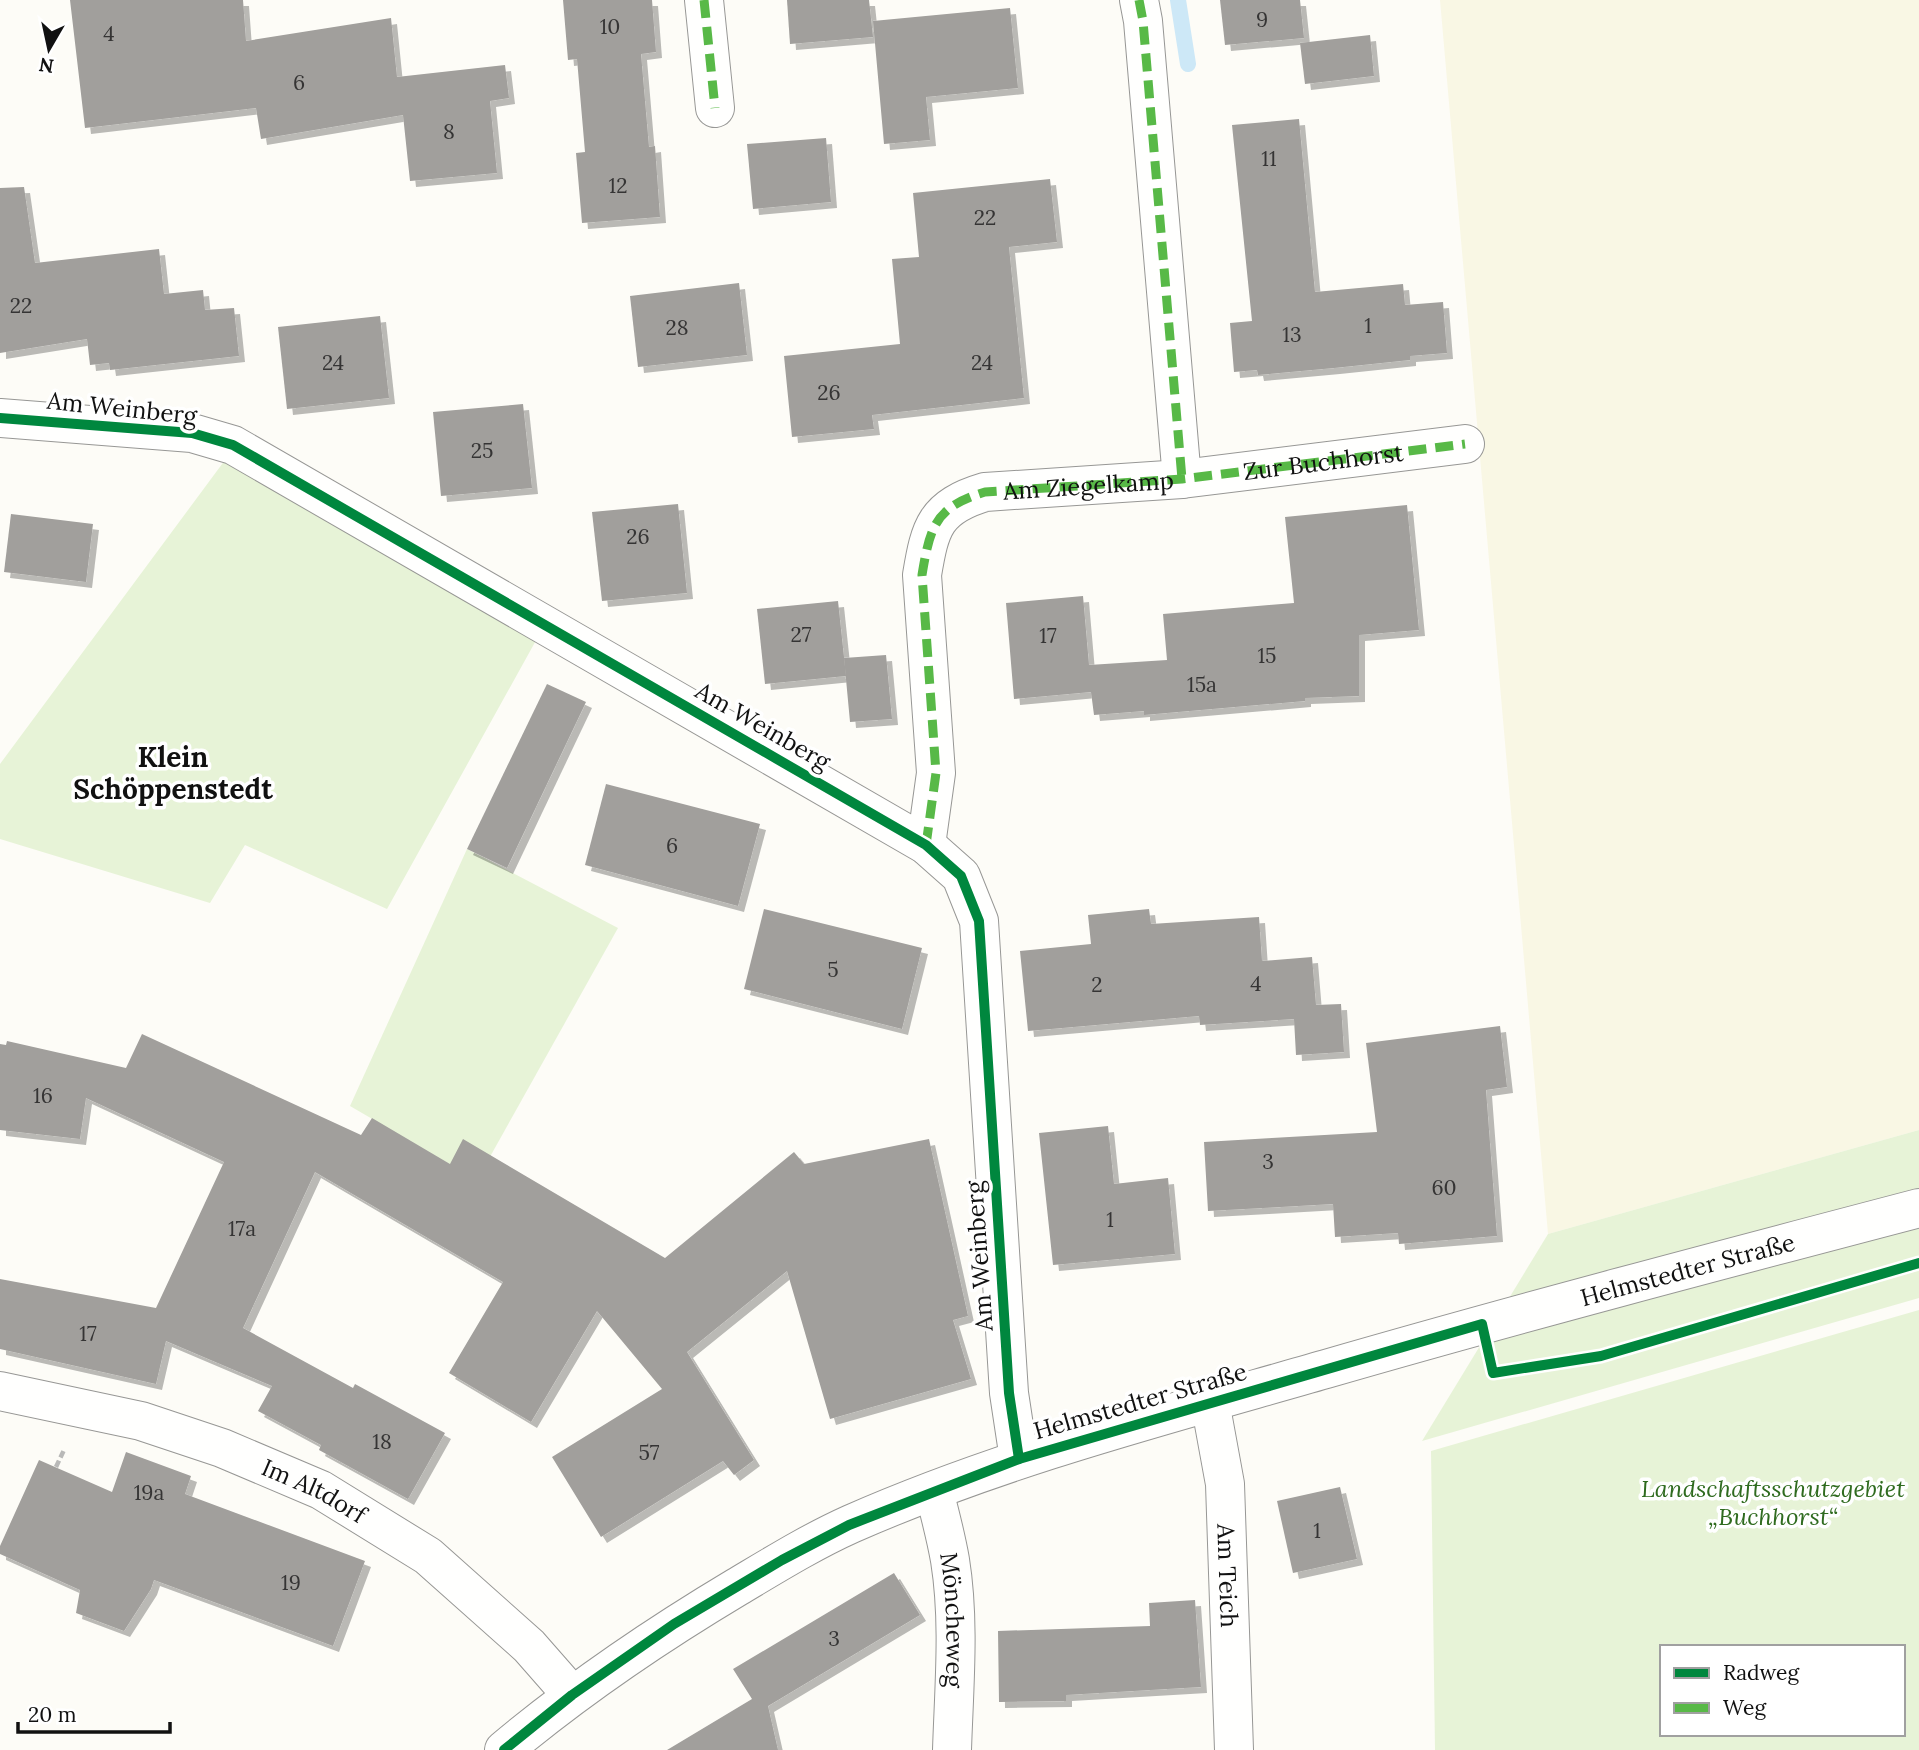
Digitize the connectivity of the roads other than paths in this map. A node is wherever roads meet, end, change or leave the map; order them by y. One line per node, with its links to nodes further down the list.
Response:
1 (704, 0): 3 (street)
2 (1139, 0): 6 (street, Am Ziegelkamp)
3 (715, 108)
4 (0, 418): 7 (street, Am Weinberg)
5 (1465, 444): 6 (street, Zur Buchhorst)
6 (1182, 479): 7 (street, Am Ziegelkamp)
7 (926, 845): 11 (street, Am Weinberg)
8 (1919, 1208): 10 (street, Helmstedter Straße)
9 (0, 1391): 13 (street, Im Altdorf)
10 (1210, 1402): 11 (street, Helmstedter Straße); 16 (street, Am Teich)
11 (1019, 1459): 12 (street, Helmstedter Straße)
12 (934, 1491): 13 (street, Helmstedter Straße); 15 (street, Möncheweg)
13 (572, 1695): 14 (street, Helmstedter Straße)
14 (504, 1750)
15 (953, 1750)
16 (1234, 1750)

